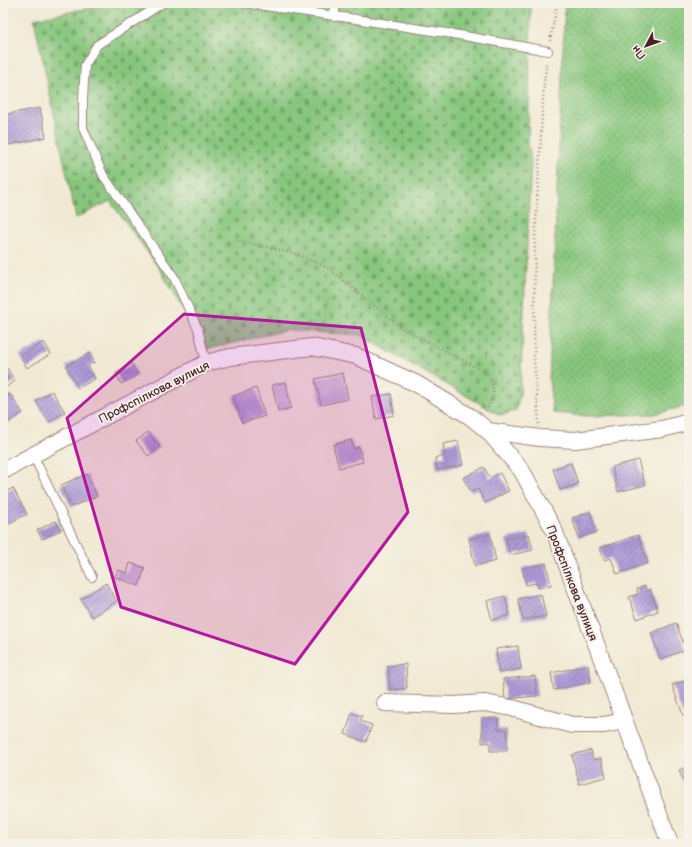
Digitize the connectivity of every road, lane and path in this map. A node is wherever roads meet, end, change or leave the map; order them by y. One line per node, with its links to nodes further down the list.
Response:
1 (163, 3): 9 (lane)
2 (244, 3): 5 (lane)
3 (336, 3): 6 (lane)
4 (556, 3): 7 (path)
5 (255, 4): 6 (lane)
6 (335, 16): 7 (lane)
7 (548, 51): 12 (path)
8 (236, 240): 11 (path)
9 (206, 363): 11 (street, Профспілкова вулиця); 13 (street, Профспілкова вулиця)
10 (689, 422): 12 (street)
11 (484, 428): 12 (street); 17 (street, Профспілкова вулиця)
12 (540, 438)
13 (33, 455): 14 (street, Профспілкова вулиця); 15 (lane)
14 (3, 471)
15 (92, 577)
16 (385, 703): 17 (street)
17 (624, 721): 18 (street, Профспілкова вулиця)
18 (670, 844)

